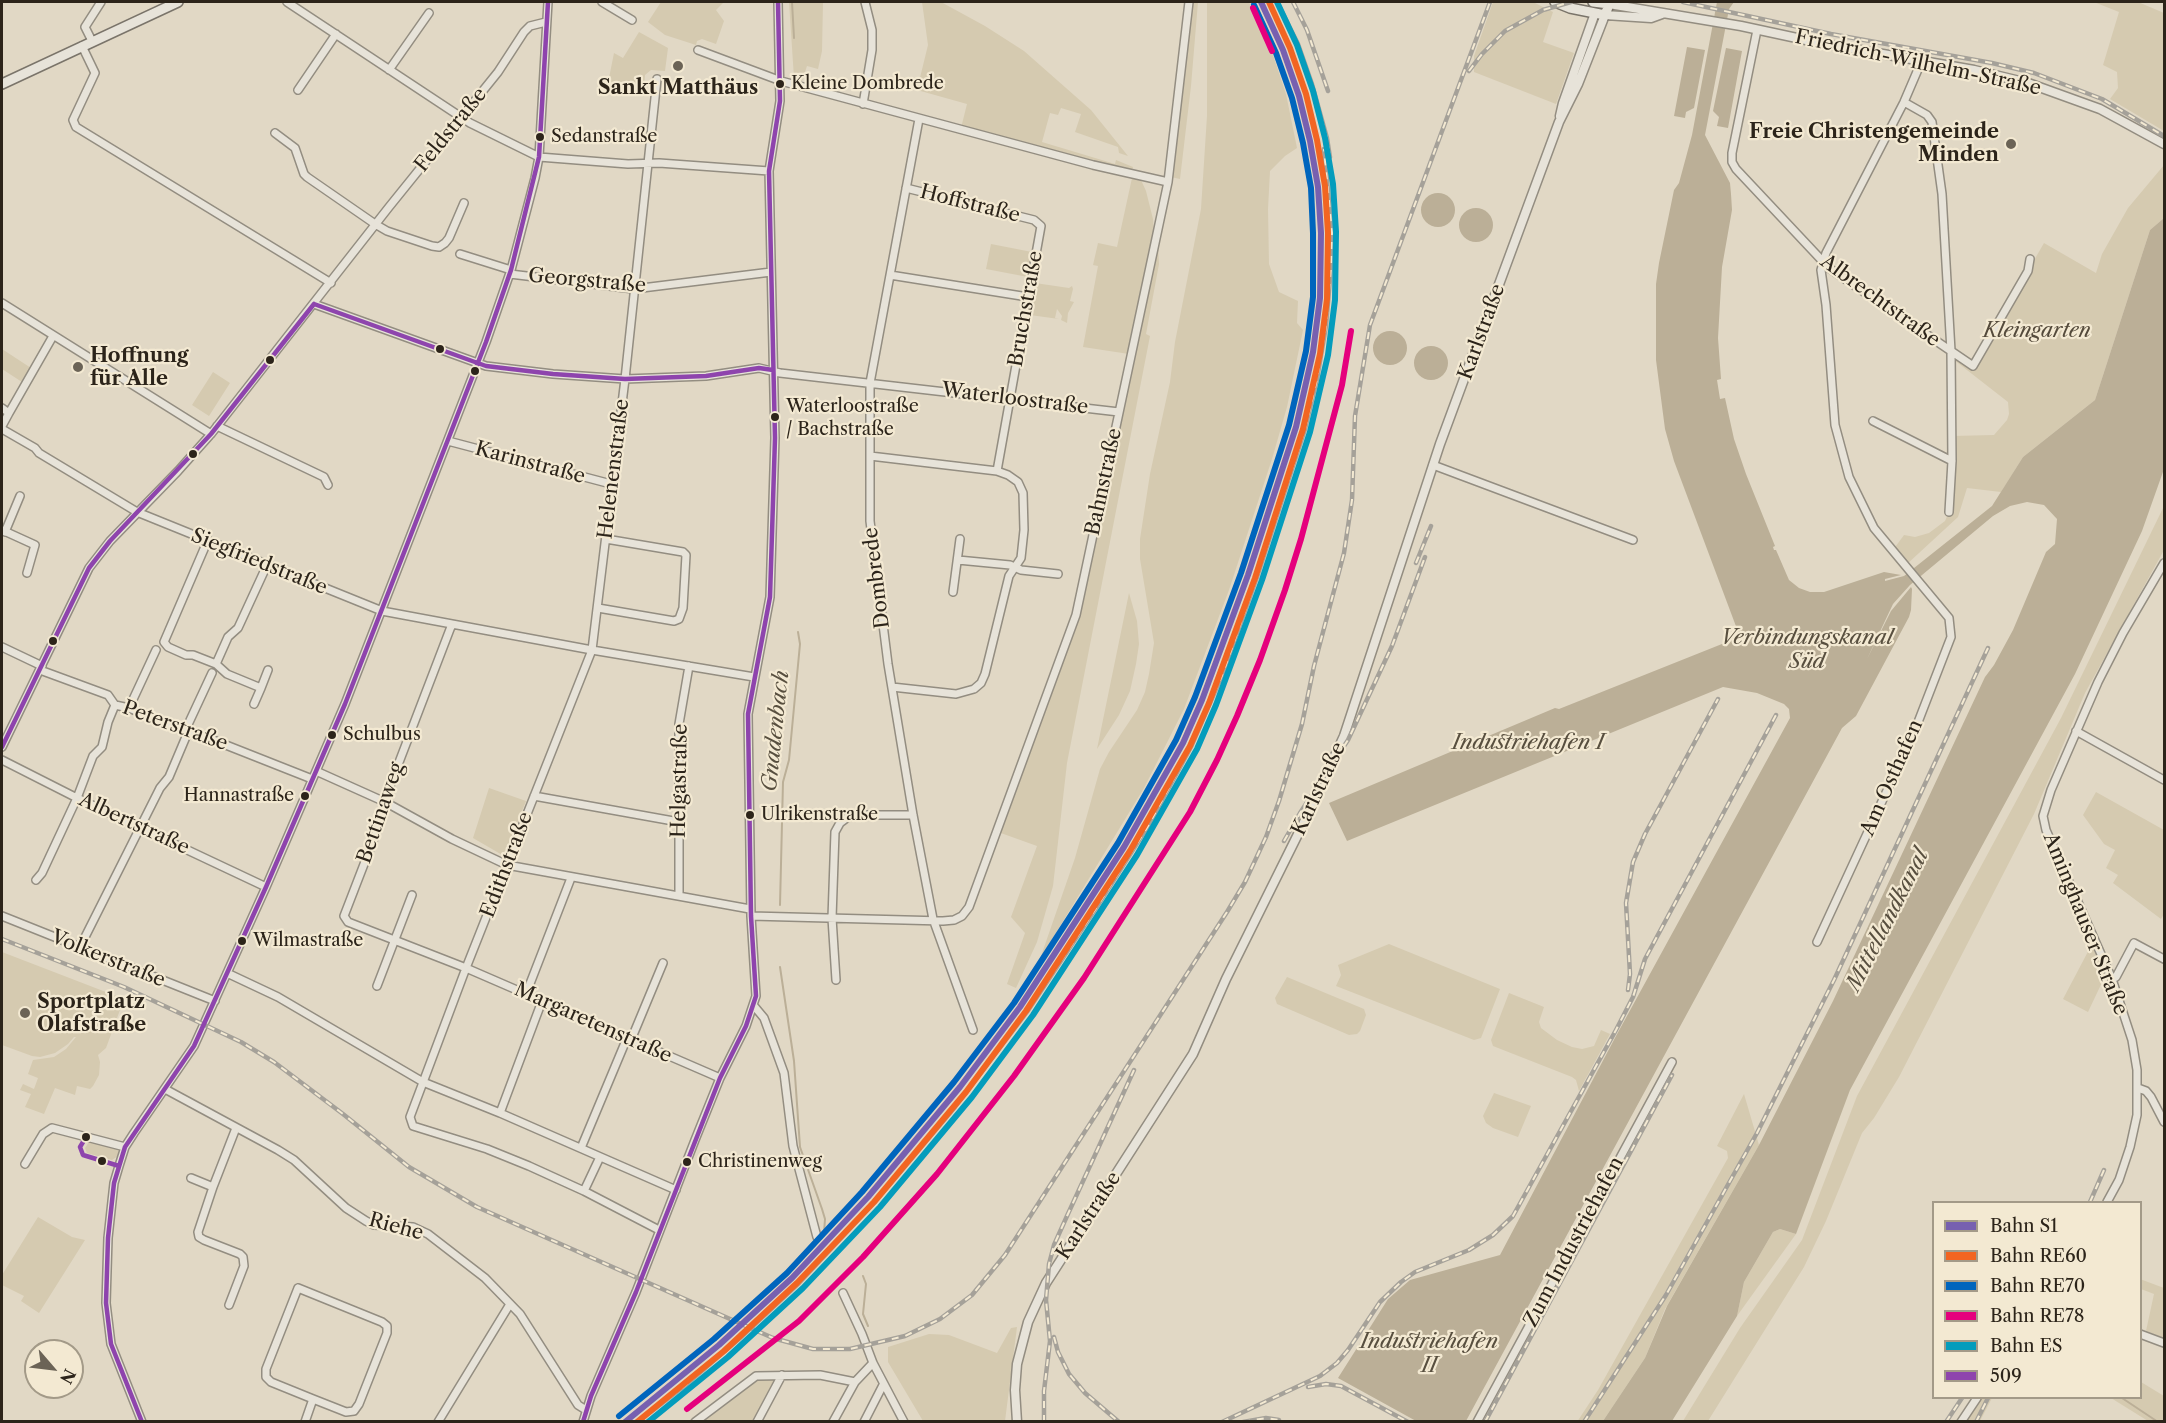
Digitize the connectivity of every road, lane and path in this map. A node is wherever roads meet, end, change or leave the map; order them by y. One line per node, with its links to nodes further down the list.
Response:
1 (101, 2): 18 (street)
2 (178, 2): 18 (main road)
3 (286, 2): 17 (street)
4 (548, 2): 15 (street)
5 (602, 2): 14 (street)
6 (778, 2): 24 (street)
7 (865, 2): 28 (street)
8 (1189, 2): 36 (street, Bahnstraße)
9 (1555, 2): 12 (main road, Friedrich-Wilhelm-Straße)
10 (1602, 2): 12 (main road); 13 (street, Friedrich-Wilhelm-Straße)
11 (429, 13): 22 (street)
12 (1600, 14): 13 (street, Friedrich-Wilhelm-Straße); 69 (street, Karlstraße)
13 (1662, 14): 16 (street, Friedrich-Wilhelm-Straße)
14 (632, 20)
15 (546, 22): 29 (street, Feldstraße); 33 (street)
16 (1757, 30): 21 (street, Friedrich-Wilhelm-Straße); 43 (street, Albrechtstraße)
17 (336, 34): 22 (street); 26 (street)
18 (92, 41): 19 (main road)
19 (82, 46): 25 (main road); 47 (street)
20 (698, 50): 24 (street)
21 (1922, 60): 27 (street); 32 (street, Friedrich-Wilhelm-Straße)
22 (389, 70): 29 (street)
23 (657, 79): 34 (street, Helenenstraße)
24 (781, 81): 28 (street); 35 (street)
25 (2, 84)
26 (298, 90)
27 (1904, 102): 43 (street); 53 (street)
28 (863, 104): 30 (street)
29 (461, 117): 33 (street); 40 (street, Feldstraße)
30 (919, 119): 36 (street); 37 (street, Dombrede)
31 (275, 133): 40 (street)
32 (2164, 144)
33 (539, 157): 34 (street); 44 (street)
34 (648, 163): 35 (street); 48 (street, Helenenstraße)
35 (770, 171): 45 (street)
36 (1168, 182): 61 (street, Bahnstraße)
37 (906, 188): 39 (street, Hoffstraße); 46 (street, Dombrede)
38 (464, 203): 40 (street)
39 (1034, 220): 49 (street, Bruchstraße)
40 (375, 224): 47 (street, Feldstraße)
41 (460, 254): 44 (street, Georgstraße)
42 (2030, 259): 53 (street, Albrechtstraße)
43 (1822, 263): 53 (street, Albrechtstraße); 129 (street, Am Osthafen)
44 (511, 272): 48 (street, Georgstraße); 54 (street)
45 (771, 272): 48 (street, Georgstraße); 55 (street)
46 (890, 275): 49 (street); 57 (street, Dombrede)
47 (331, 283): 51 (street, Feldstraße)
48 (634, 289): 56 (street, Helenenstraße)
49 (1028, 297): 58 (street, Bruchstraße)
50 (2, 303): 52 (street)
51 (314, 304): 54 (street, Waterloostraße); 63 (street, Feldstraße)
52 (53, 336): 60 (street); 65 (street)
53 (1951, 351): 68 (street)
54 (478, 364): 56 (street, Waterloostraße); 66 (street)
55 (773, 370): 56 (street, Waterloostraße); 57 (street, Waterloostraße); 99 (street)
56 (625, 380): 71 (street, Helenenstraße)
57 (870, 383): 58 (street, Waterloostraße); 67 (street, Dombrede)
58 (1010, 398): 61 (street, Waterloostraße); 70 (street, Bruchstraße)
59 (2, 408): 60 (street)
60 (9, 412): 64 (street)
61 (1119, 412): 127 (street, Bahnstraße)
62 (1873, 421): 68 (street)
63 (217, 426): 65 (street, Feldstraße); 72 (street)
64 (2, 428): 75 (street, Siegfriedstraße)
65 (211, 434): 75 (street, Feldstraße)
66 (448, 441): 71 (street, Karinstraße); 89 (street)
67 (870, 456): 70 (street); 100 (street, Dombrede)
68 (1952, 461): 74 (street)
69 (1433, 465): 79 (street); 184 (street, Karlstraße)
70 (997, 471): 84 (street)
71 (612, 484): 77 (street, Helenenstraße)
72 (328, 485)
73 (20, 496): 76 (street)
74 (1949, 512)
75 (137, 513): 80 (street, Siegfriedstraße); 96 (street, Feldstraße)
76 (3, 531): 85 (street)
77 (606, 538): 88 (street, Helenenstraße); 88 (street)
78 (960, 539): 81 (street)
79 (1633, 540)
80 (207, 542): 83 (street, Siegfriedstraße); 94 (street)
81 (958, 560): 84 (street); 87 (street)
82 (2164, 562): 106 (street, Aminghauser Straße)
83 (267, 565): 89 (street, Siegfriedstraße); 94 (street)
84 (1014, 567): 86 (street); 100 (street)
85 (27, 573)
86 (1058, 574)
87 (953, 592)
88 (598, 608): 93 (street, Helenenstraße)
89 (382, 611): 90 (street); 109 (street)
90 (452, 624): 93 (street); 114 (street, Bettinaweg)
91 (2, 647): 96 (street, Peterstraße)
92 (156, 650): 104 (street)
93 (592, 650): 95 (street); 112 (street, Edithstraße)
94 (216, 664): 101 (street)
95 (689, 666): 99 (street); 116 (street, Helgastraße)
96 (41, 668): 103 (street, Peterstraße); 107 (street, Feldstraße)
97 (268, 670): 101 (street)
98 (212, 673): 105 (street)
99 (754, 677): 124 (street)
100 (892, 687): 115 (street, Dombrede)
101 (261, 688): 102 (street)
102 (254, 704)
103 (115, 705): 104 (street, Peterstraße); 113 (street)
104 (129, 708): 105 (street, Peterstraße)
105 (187, 731): 110 (street, Peterstraße); 117 (street)
106 (2076, 731): 111 (street); 136 (street, Aminghauser Straße)
107 (2, 747)
108 (2, 760): 113 (street, Albertstraße)
109 (316, 771): 110 (street); 114 (street)
110 (312, 779): 121 (street)
111 (2164, 780)
112 (534, 796): 116 (street); 118 (street, Edithstraße)
113 (77, 798): 117 (street, Albertstraße); 120 (street)
114 (385, 802): 118 (street); 128 (street, Bettinaweg)
115 (913, 815): 126 (street); 127 (street, Dombrede)
116 (679, 822): 123 (street, Helgastraße)
117 (141, 827): 121 (street, Albertstraße); 130 (street)
118 (507, 865): 119 (street); 133 (street, Edithstraße)
119 (571, 878): 123 (street); 138 (street)
120 (36, 880)
121 (266, 887): 134 (street)
122 (412, 896): 128 (street)
123 (679, 896): 124 (street)
124 (750, 912): 126 (street, Bahnstraße); 141 (street)
125 (2, 916): 130 (street, Volkerstraße)
126 (832, 918): 127 (street, Bahnstraße); 135 (street)
127 (933, 919): 142 (street, Dombrede)
128 (394, 941): 133 (street, Bettinaweg); 137 (street)
129 (1817, 942)
130 (80, 947): 139 (street, Volkerstraße)
131 (2164, 959): 136 (street)
132 (663, 963): 143 (street)
133 (466, 968): 138 (street, Margaretenstraße); 146 (street, Edithstraße)
134 (227, 974): 139 (street); 146 (street)
135 (836, 980)
136 (2112, 980): 147 (street, Aminghauser Straße)
137 (377, 986)
138 (526, 994): 140 (street, Margaretenstraße)
139 (215, 1001): 148 (street)
140 (542, 1001): 143 (street, Margaretenstraße); 149 (street)
141 (754, 1006): 145 (street); 162 (street)
142 (974, 1030)
143 (629, 1039): 145 (street, Margaretenstraße); 153 (street)
144 (1672, 1062): 185 (street, Zum Industriehafen)
145 (720, 1078): 158 (street)
146 (423, 1082): 149 (street); 159 (street)
147 (2138, 1088): 150 (street); 160 (street, Aminghauser Straße)
148 (165, 1089): 151 (street, Riehe); 152 (street)
149 (500, 1113): 153 (street)
150 (2164, 1122)
151 (236, 1128): 157 (street); 164 (street, Riehe)
152 (125, 1147): 155 (street); 175 (street)
153 (581, 1148): 154 (street)
154 (600, 1157): 158 (street); 159 (street)
155 (25, 1164)
156 (191, 1178): 157 (street)
157 (213, 1186): 165 (street)
158 (675, 1190): 161 (street)
159 (584, 1191): 161 (street)
160 (2108, 1201)
161 (659, 1230): 174 (street)
162 (817, 1237)
163 (843, 1293): 168 (street)
164 (510, 1304): 174 (street, Riehe); 177 (street)
165 (229, 1305)
166 (2142, 1335): 167 (street)
167 (2164, 1343)
168 (873, 1363): 170 (street); 171 (street)
169 (782, 1375): 170 (street); 179 (street); 180 (street)
170 (855, 1382): 181 (street)
171 (883, 1385): 182 (street); 183 (street)
172 (313, 1399): 172 (street); 176 (street)
173 (1976, 1399): 186 (street)
174 (586, 1410): 178 (street)
175 (142, 1422)
176 (305, 1422)
177 (438, 1422)
178 (583, 1422)
179 (695, 1422)
180 (756, 1422)
181 (833, 1422)
182 (864, 1422)
183 (904, 1422)
184 (1017, 1422)
185 (1477, 1422)
186 (1961, 1422)

